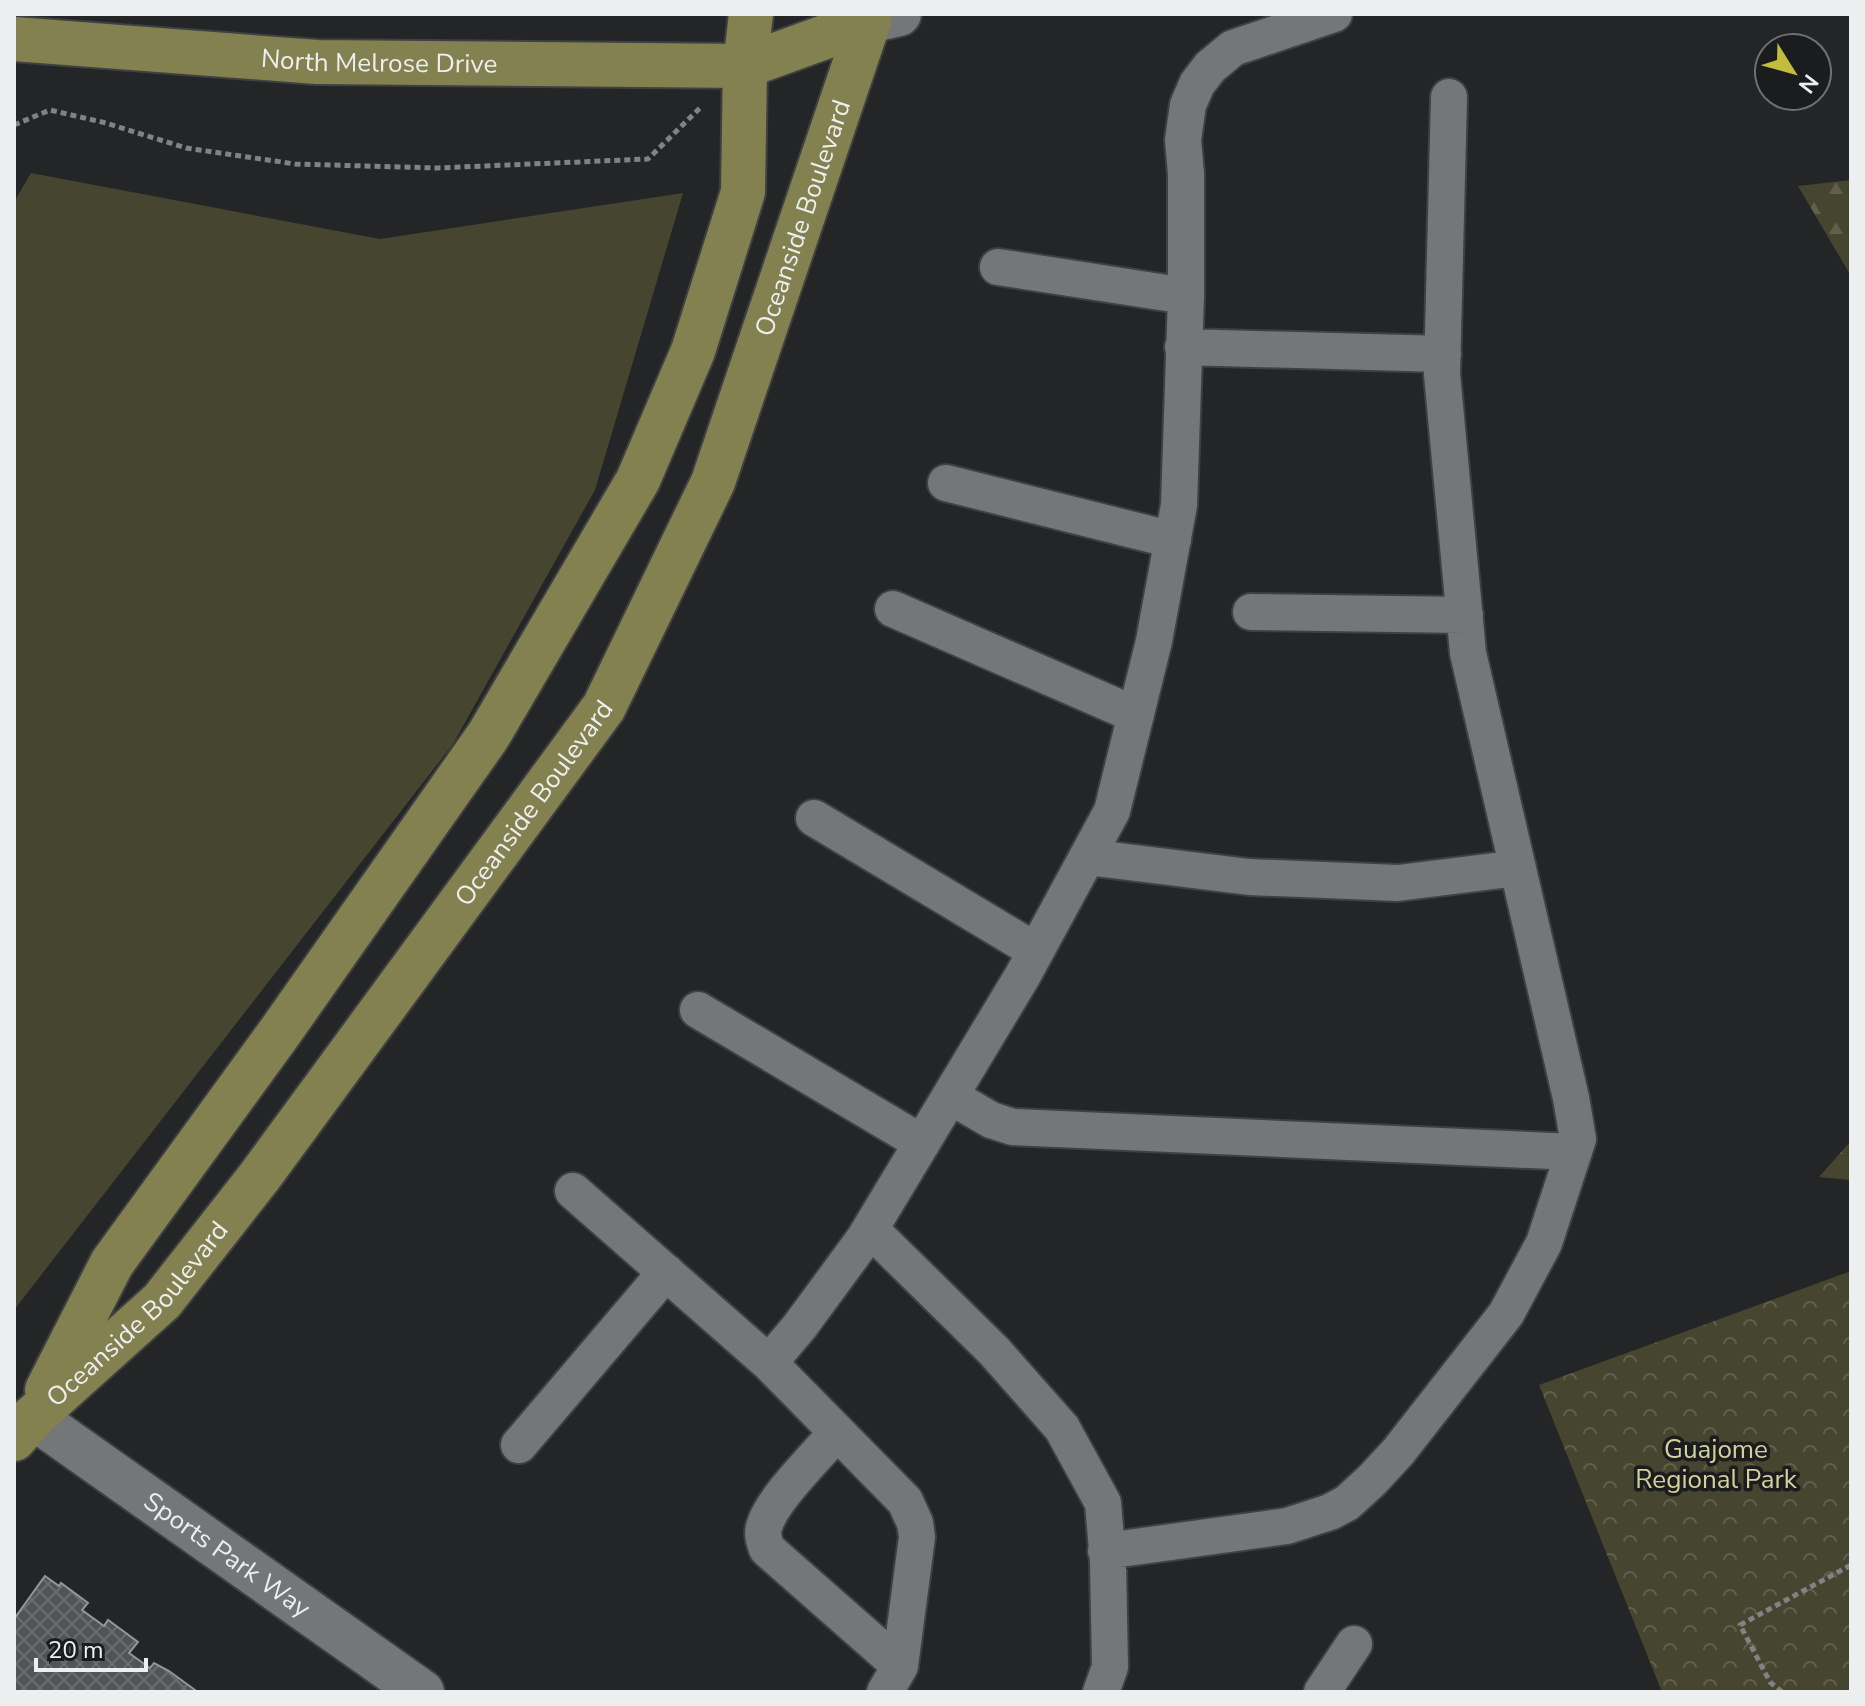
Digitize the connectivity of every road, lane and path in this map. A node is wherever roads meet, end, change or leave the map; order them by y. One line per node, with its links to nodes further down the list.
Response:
1 (751, 14): 5 (main road, Oceanside Boulevard)
2 (1334, 14): 9 (street)
3 (879, 16): 5 (main road); 30 (main road, Oceanside Boulevard)
4 (14, 39): 5 (main road, North Melrose Drive)
5 (745, 66): 7 (path); 30 (main road, Oceanside Boulevard)
6 (1449, 97): 11 (street)
7 (14, 125)
8 (998, 267): 9 (street)
9 (1186, 296): 10 (street)
10 (1183, 347): 11 (street); 13 (street)
11 (1443, 354): 16 (street)
12 (946, 483): 13 (street)
13 (1173, 540): 17 (street)
14 (893, 609): 17 (street)
15 (1251, 612): 16 (street)
16 (1465, 615): 20 (street)
17 (1136, 715): 19 (street)
18 (814, 818): 21 (street)
19 (1087, 857): 20 (street); 21 (street)
20 (1518, 868): 25 (street)
21 (1036, 951): 23 (street)
22 (698, 1010): 24 (street)
23 (950, 1096): 24 (street); 25 (street)
24 (922, 1143): 27 (street)
25 (1574, 1152): 33 (street)
26 (573, 1191): 28 (street)
27 (870, 1229): 29 (street); 33 (street)
28 (666, 1272): 29 (street); 32 (street)
29 (769, 1363): 31 (street)
30 (24, 1428): 37 (street, Sports Park Way)
31 (837, 1432): 36 (street); 36 (street)
32 (519, 1445)
33 (1106, 1551): 38 (street)
34 (1851, 1565): 40 (path)
35 (1354, 1644): 39 (street)
36 (892, 1679)
37 (422, 1692)
38 (1101, 1692)
39 (1322, 1692)
40 (1782, 1692)

